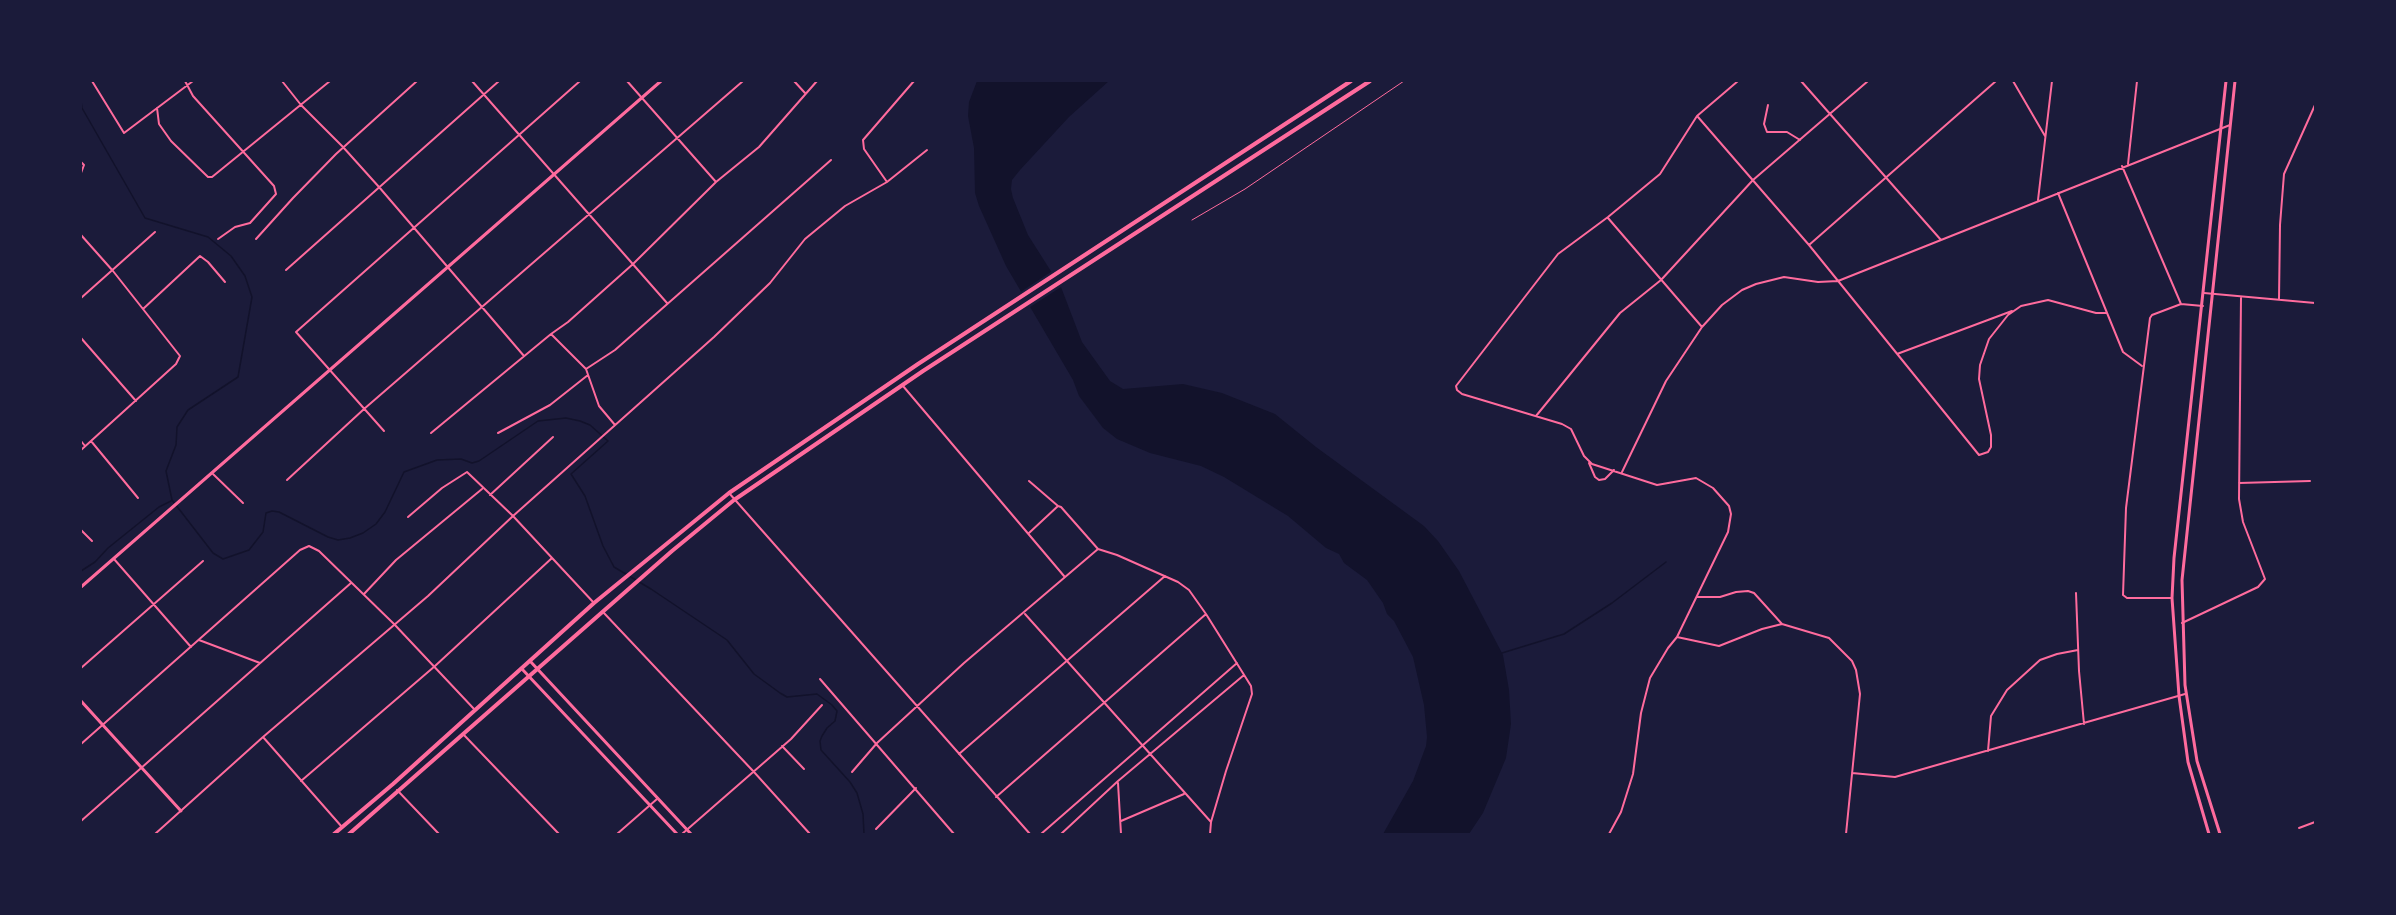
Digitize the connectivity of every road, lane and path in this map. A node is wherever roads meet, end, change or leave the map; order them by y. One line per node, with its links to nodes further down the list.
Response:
1 (92, 81): 35 (street)
2 (185, 81): 28 (street)
3 (193, 81): 28 (street)
4 (282, 81): 32 (street)
5 (330, 81): 32 (street)
6 (417, 81): 44 (street)
7 (472, 81): 30 (street)
8 (499, 81): 30 (street)
9 (580, 81): 40 (street)
10 (627, 81): 31 (street)
11 (661, 81): 31 (street)
12 (743, 81): 42 (street)
13 (794, 81): 29 (street)
14 (817, 81): 29 (street)
15 (914, 81): 56 (street)
16 (1351, 81): 121 (highway)
17 (1370, 81): 99 (highway)
18 (1404, 81): 62 (lane)
19 (1738, 81): 37 (street)
20 (1801, 81): 36 (street)
21 (1868, 81): 36 (street)
22 (1996, 81): 53 (street)
23 (2013, 81): 41 (street)
24 (2052, 81): 41 (street)
25 (2137, 81): 49 (street)
26 (2226, 81): 39 (street)
27 (2235, 81): 38 (street)
28 (188, 85): 35 (street); 46 (street)
29 (805, 93): 55 (street)
30 (484, 94): 40 (street); 57 (street)
31 (641, 98): 42 (street); 52 (street)
32 (301, 105): 44 (street); 46 (street)
33 (1768, 105): 43 (street)
34 (2315, 105): 81 (street)
35 (157, 108): 46 (street)
36 (1830, 114): 43 (street); 53 (street)
37 (1697, 116): 54 (street); 61 (street)
38 (2230, 125): 39 (street); 78 (street)
39 (2222, 128): 49 (street); 77 (street)
40 (519, 135): 52 (street); 63 (street)
41 (2045, 136): 59 (street)
42 (678, 139): 55 (street); 60 (street)
43 (1800, 140): 54 (street)
44 (343, 147): 57 (street); 67 (street)
45 (927, 150): 56 (street)
46 (245, 152): 66 (street)
47 (831, 160): 82 (street)
48 (81, 162): 51 (street)
49 (2128, 164): 50 (street)
50 (2122, 166): 58 (street); 84 (street)
51 (81, 173)
52 (553, 173): 60 (street); 71 (street)
53 (1887, 178): 68 (street); 69 (street)
54 (1753, 180): 69 (street); 74 (street)
55 (716, 182): 70 (street)
56 (887, 182): 103 (street)
57 (379, 187): 63 (street); 73 (street)
58 (2058, 193): 59 (street); 89 (street)
59 (2038, 201): 68 (street)
60 (590, 215): 70 (street); 86 (street)
61 (1608, 218): 74 (street); 102 (street)
62 (1192, 220)
63 (414, 228): 71 (street); 97 (street)
64 (155, 232): 72 (street)
65 (81, 235): 72 (street)
66 (218, 239)
67 (256, 240)
68 (1941, 240): 75 (street)
69 (1809, 245): 75 (street)
70 (633, 264): 82 (street); 91 (street)
71 (447, 267): 86 (street); 97 (street)
72 (113, 270): 80 (street); 87 (street)
73 (286, 270)
74 (1662, 280): 90 (street); 102 (street)
75 (1838, 281): 90 (street); 93 (street)
76 (225, 282): 87 (street)
77 (2204, 293): 78 (street); 85 (street)
78 (2212, 294): 79 (street); 130 (street)
79 (2241, 297): 81 (street); 119 (street)
80 (81, 298)
81 (2279, 299): 83 (street)
82 (667, 303): 96 (street)
83 (2315, 303)
84 (2181, 304): 85 (street); 95 (street)
85 (2203, 306): 129 (street)
86 (483, 308): 94 (street); 101 (street)
87 (143, 309): 100 (street)
88 (2014, 310): 89 (street); 93 (street); 93 (street)
89 (2107, 313): 95 (street)
90 (1702, 327): 114 (street)
91 (550, 334): 94 (street); 96 (street)
92 (81, 338): 100 (street)
93 (1897, 354)
94 (524, 356): 105 (street)
95 (2143, 366): 145 (street)
96 (586, 369): 98 (street)
97 (330, 370): 101 (street); 115 (street)
98 (588, 375): 103 (street); 106 (street)
99 (903, 386): 124 (highway); 132 (street)
100 (136, 401): 109 (street)
101 (364, 409): 104 (street); 116 (street)
102 (1536, 417): 112 (street)
103 (615, 426): 127 (street)
104 (384, 431)
105 (431, 433)
106 (498, 433)
107 (553, 437): 122 (street)
108 (81, 441): 110 (street)
109 (91, 441): 110 (street); 123 (street)
110 (85, 446): 111 (street)
111 (81, 450)
112 (1589, 462): 113 (street); 113 (street)
113 (1614, 470): 114 (street)
114 (1622, 472): 144 (street)
115 (213, 474): 125 (street); 136 (street)
116 (287, 480)
117 (1029, 481): 126 (street)
118 (2310, 481): 119 (street)
119 (2239, 483): 151 (street)
120 (483, 488): 122 (street); 128 (street); 143 (street)
121 (729, 493): 124 (street); 146 (highway)
122 (490, 495): 127 (street)
123 (138, 498)
124 (734, 500): 148 (highway); 174 (street)
125 (243, 503)
126 (1058, 506): 132 (street); 134 (street)
127 (513, 516): 135 (street); 152 (street)
128 (408, 517)
129 (2178, 520): 130 (street); 145 (street)
130 (2187, 520): 151 (street)
131 (81, 530): 133 (street)
132 (1029, 533): 139 (street)
133 (92, 541)
134 (1098, 549): 138 (street); 139 (street)
135 (552, 558): 146 (street); 162 (street)
136 (114, 559): 141 (street); 147 (street)
137 (203, 561): 147 (street)
138 (1165, 576): 150 (street); 158 (street)
139 (1065, 577): 149 (street)
140 (351, 582): 143 (street); 155 (street); 159 (street)
141 (81, 587)
142 (2076, 592): 157 (street)
143 (363, 594): 152 (street)
144 (1697, 597): 153 (street); 154 (street)
145 (2172, 598): 170 (street)
146 (594, 603): 160 (highway)
147 (154, 604): 156 (street); 163 (street)
148 (603, 612): 165 (highway); 189 (street)
149 (1025, 613): 158 (street); 174 (street)
150 (1206, 614): 161 (street); 172 (street)
151 (2182, 623): 169 (street)
152 (394, 624): 162 (street); 179 (street)
153 (1782, 624): 154 (street); 191 (street)
154 (1677, 637): 225 (street)
155 (199, 640): 156 (street); 159 (street)
156 (191, 647): 177 (street)
157 (2078, 650): 176 (street); 184 (street)
158 (1066, 660): 172 (street); 185 (street)
159 (260, 663): 187 (street)
160 (531, 663): 164 (highway); 165 (street)
161 (1237, 663): 166 (street); 182 (street)
162 (435, 666): 175 (street); 192 (street)
163 (81, 668)
164 (522, 669): 167 (street); 175 (highway)
165 (538, 669): 167 (highway); 198 (street)
166 (1244, 675): 186 (street); 203 (street)
167 (529, 677): 178 (highway); 199 (street)
168 (820, 679): 180 (street)
169 (2187, 694): 170 (street); 228 (street)
170 (2179, 696): 176 (street); 227 (street)
171 (81, 701): 177 (street)
172 (1104, 703): 182 (street); 197 (street)
173 (822, 705): 183 (street)
174 (917, 706): 180 (street); 185 (street)
175 (475, 710): 205 (highway)
176 (2084, 724): 184 (street)
177 (102, 725): 181 (street); 187 (street)
178 (463, 734): 195 (highway); 213 (street)
179 (263, 737): 192 (street); 200 (street)
180 (877, 743): 190 (street); 194 (street)
181 (81, 744)
182 (1142, 745): 186 (street); 221 (street)
183 (782, 746): 188 (street); 189 (street)
184 (1988, 750): 191 (street)
185 (959, 754): 197 (street)
186 (1150, 754): 193 (street); 196 (street)
187 (141, 768): 200 (street); 201 (street)
188 (804, 769)
189 (754, 772): 208 (street); 218 (street)
190 (852, 772)
191 (1852, 773): 226 (street)
192 (301, 781): 205 (street)
193 (1118, 781): 202 (street); 222 (street)
194 (916, 788): 207 (street); 219 (street)
195 (398, 790): 211 (highway); 212 (street)
196 (1184, 794): 202 (street); 203 (street)
197 (996, 797): 220 (street)
198 (657, 799): 199 (street); 208 (street)
199 (649, 805): 214 (street); 215 (street)
200 (181, 811): 209 (street)
201 (81, 821)
202 (1121, 821): 223 (street)
203 (1211, 822): 224 (street)
204 (2315, 822): 206 (street)
205 (342, 827): 210 (highway)
206 (2299, 828)
207 (876, 829)
208 (687, 830): 216 (street); 217 (street)
209 (155, 834)
210 (334, 834)
211 (349, 834)
212 (439, 834)
213 (559, 834)
214 (617, 834)
215 (677, 834)
216 (682, 834)
217 (691, 834)
218 (810, 834)
219 (954, 834)
220 (1030, 834)
221 (1041, 834)
222 (1061, 834)
223 (1121, 834)
224 (1210, 834)
225 (1609, 834)
226 (1846, 834)
227 (2210, 834)
228 (2220, 834)

